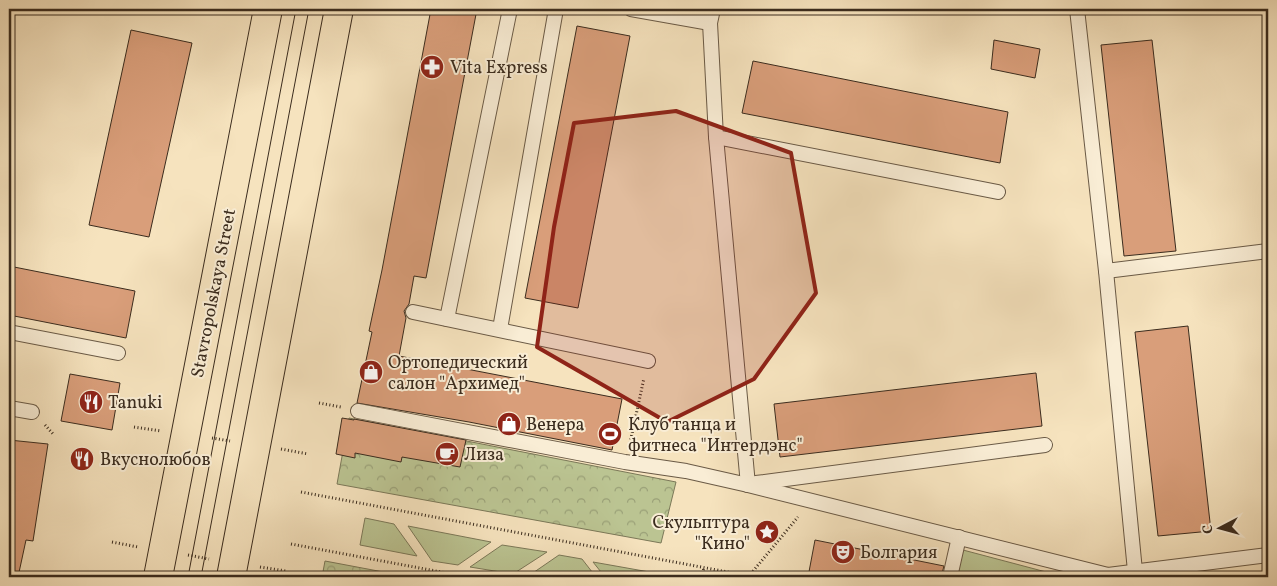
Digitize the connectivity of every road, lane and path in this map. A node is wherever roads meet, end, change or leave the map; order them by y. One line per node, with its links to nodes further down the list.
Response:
1 (268, 9): 22 (main road, Stavropolskaya Street)
2 (339, 9): 23 (main road)
3 (510, 9): 13 (lane)
4 (556, 9): 14 (lane)
5 (630, 9): 7 (lane)
6 (1077, 9): 11 (lane)
7 (712, 16): 8 (lane)
8 (716, 138): 9 (lane); 27 (lane)
9 (998, 192)
10 (1268, 251): 11 (lane)
11 (1106, 271): 38 (lane)
12 (413, 312): 13 (lane)
13 (447, 319): 14 (lane)
14 (500, 329): 17 (lane)
15 (9, 332): 16 (lane)
16 (118, 353)
17 (648, 361): 26 (path)
18 (9, 408): 20 (lane)
19 (358, 411): 26 (lane)
20 (32, 412)
21 (134, 427): 22 (path)
22 (185, 434): 23 (path); 34 (main road, Stavropolskaya Street)
23 (255, 445): 25 (path); 36 (main road)
24 (1045, 445): 27 (lane)
25 (308, 454)
26 (625, 462): 27 (lane)
27 (748, 485): 29 (lane)
28 (301, 492): 35 (path)
29 (807, 499): 30 (lane); 42 (path)
30 (958, 537): 39 (lane); 43 (lane)
31 (112, 542): 34 (path)
32 (291, 544): 40 (path)
33 (1268, 555): 38 (lane)
34 (160, 564): 36 (path)
35 (704, 567): 41 (path); 42 (path)
36 (232, 570): 37 (path)
37 (286, 571)
38 (1135, 571): 39 (lane)
39 (1109, 576)
40 (468, 577)
41 (702, 577)
42 (749, 577)
43 (950, 577)

